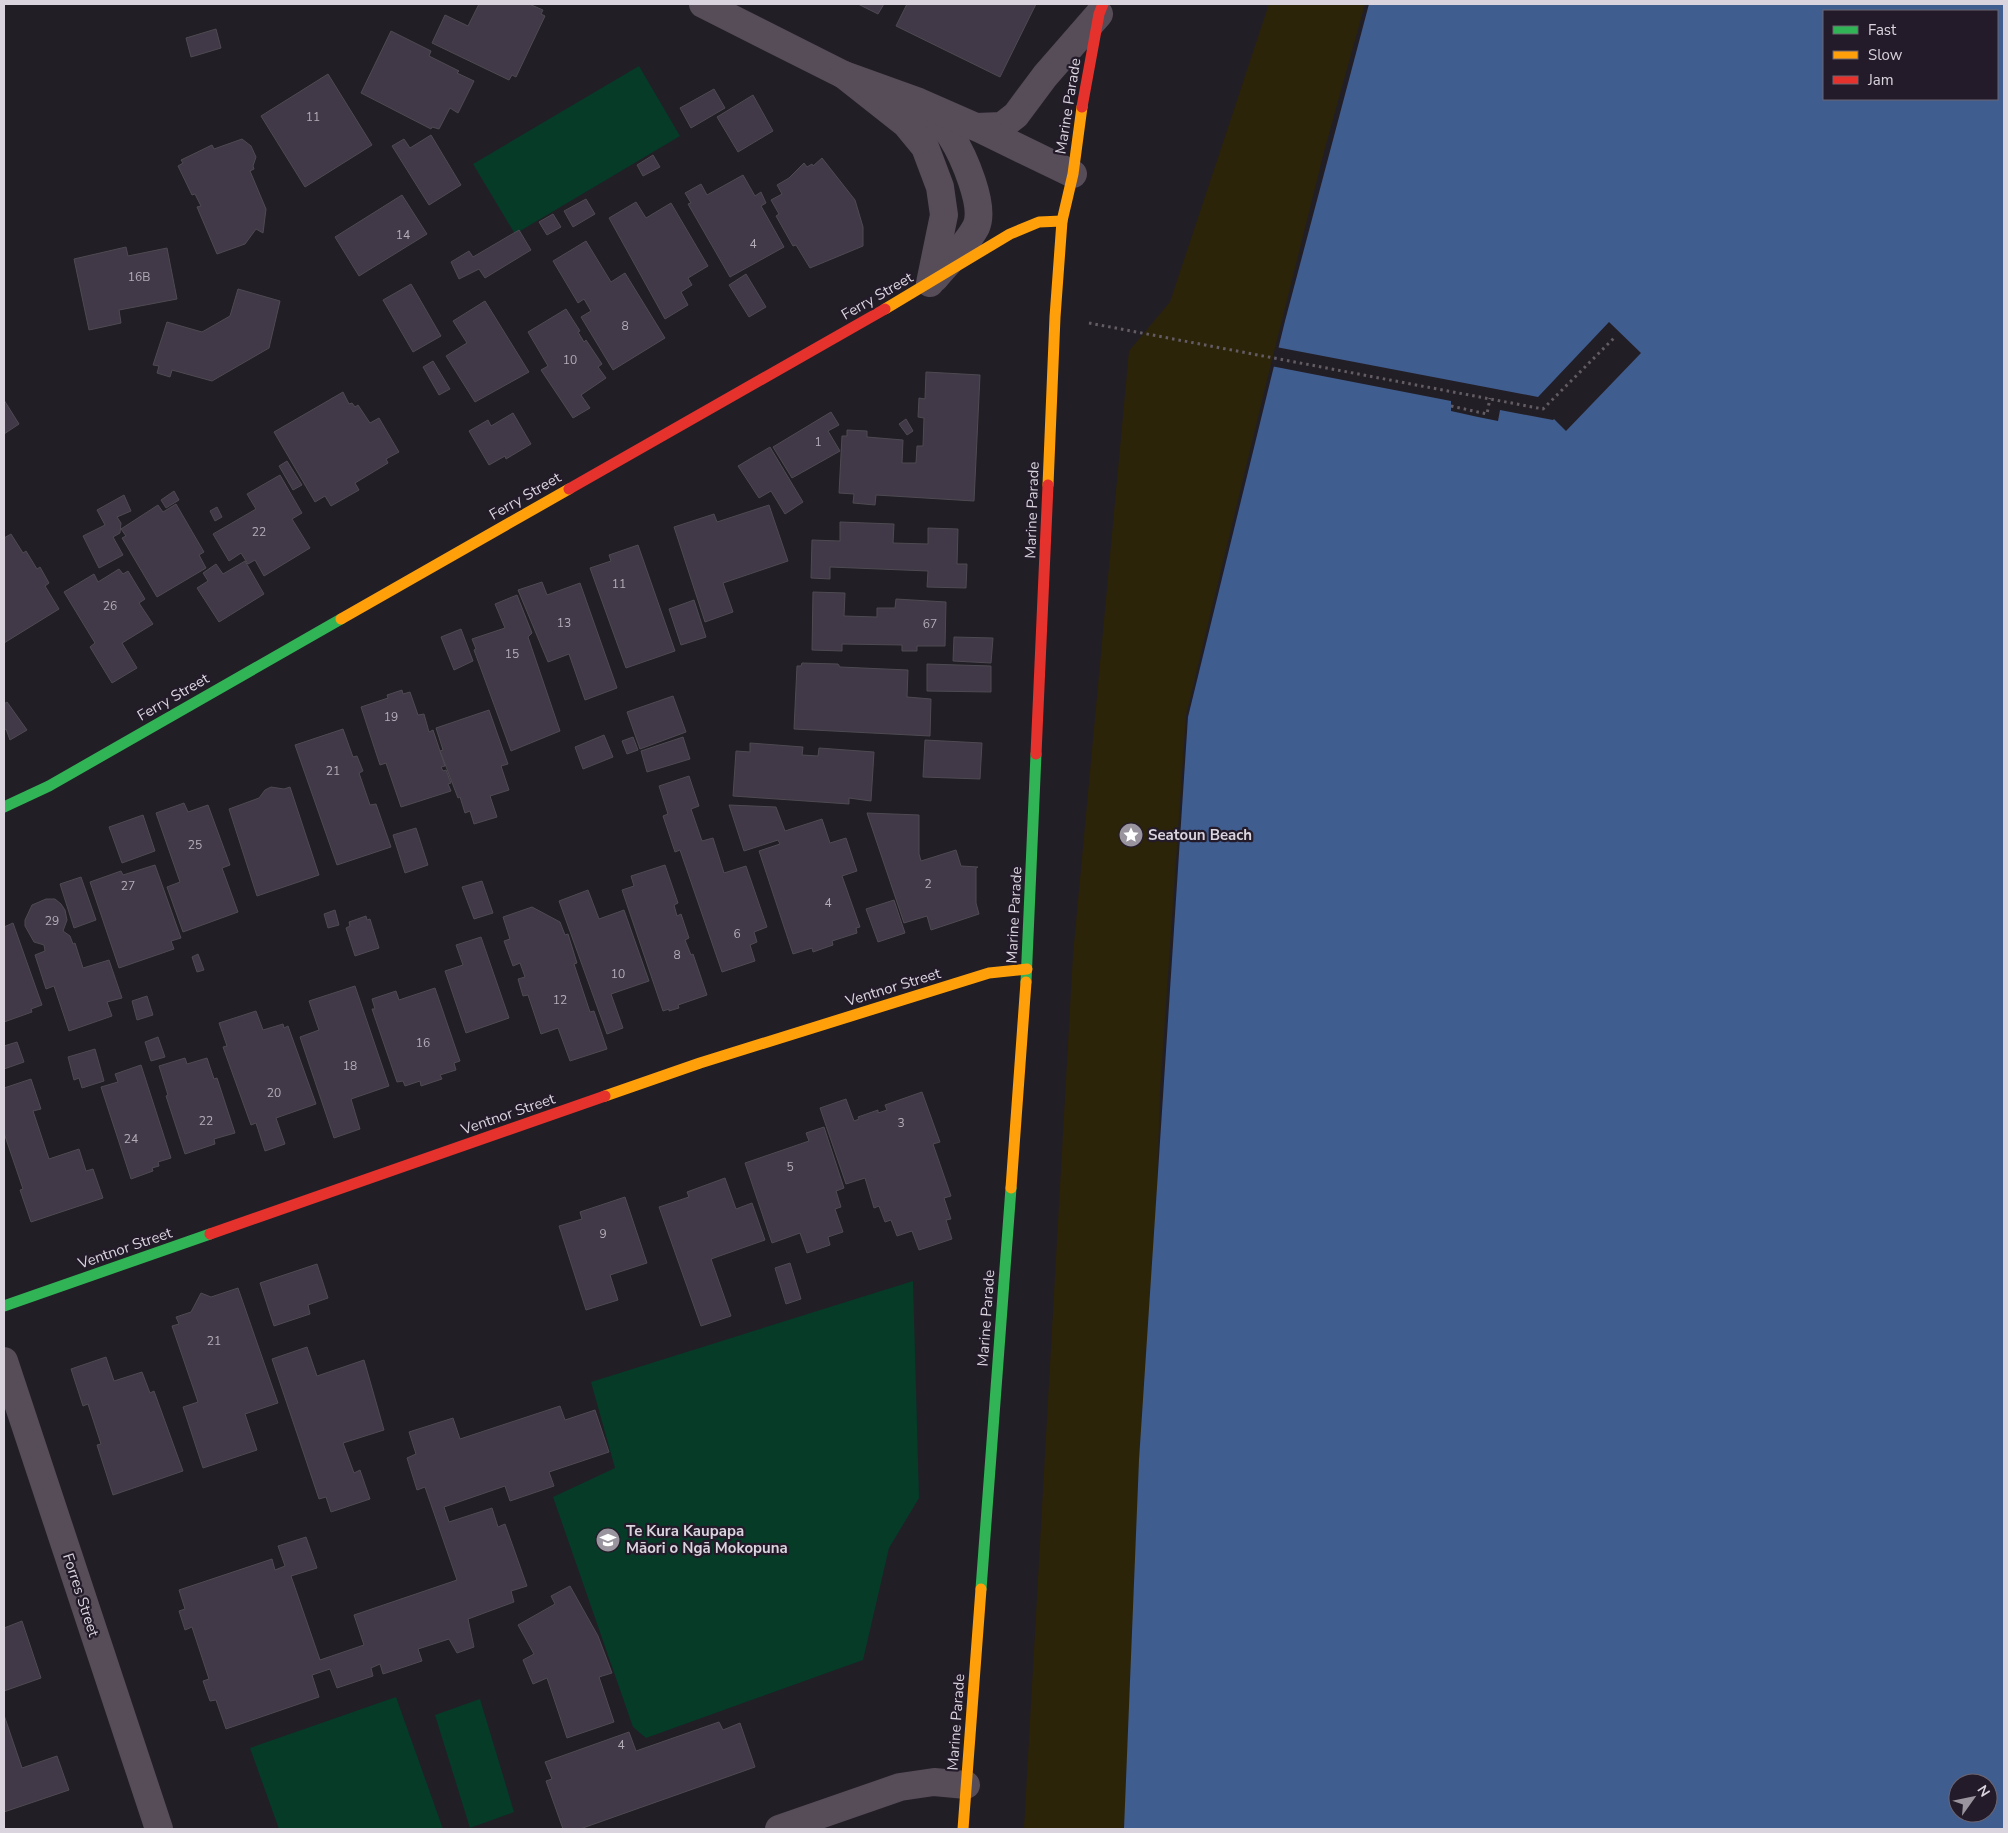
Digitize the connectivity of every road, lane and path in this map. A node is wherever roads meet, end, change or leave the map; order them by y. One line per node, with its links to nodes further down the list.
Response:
1 (703, 4): 3 (street)
2 (1101, 9): 5 (street); 6 (street, Marine Parade)
3 (844, 75): 4 (street); 8 (street)
4 (919, 102): 5 (street); 8 (street)
5 (976, 127): 6 (street)
6 (1073, 174): 7 (street, Marine Parade)
7 (1062, 222): 8 (street, Ferry Street); 9 (street, Marine Parade)
8 (930, 283): 13 (street, Ferry Street)
9 (1055, 317): 11 (path); 14 (street, Marine Parade)
10 (1614, 338): 11 (path)
11 (1490, 398): 12 (path)
12 (1451, 406)
13 (4, 807)
14 (1027, 969): 15 (street, Ventnor Street); 17 (street, Marine Parade)
15 (4, 1306)
16 (4, 1361): 18 (street, Forres Street)
17 (966, 1785): 19 (street); 20 (street, Marine Parade)
18 (159, 1829)
19 (779, 1829)
20 (963, 1829)

